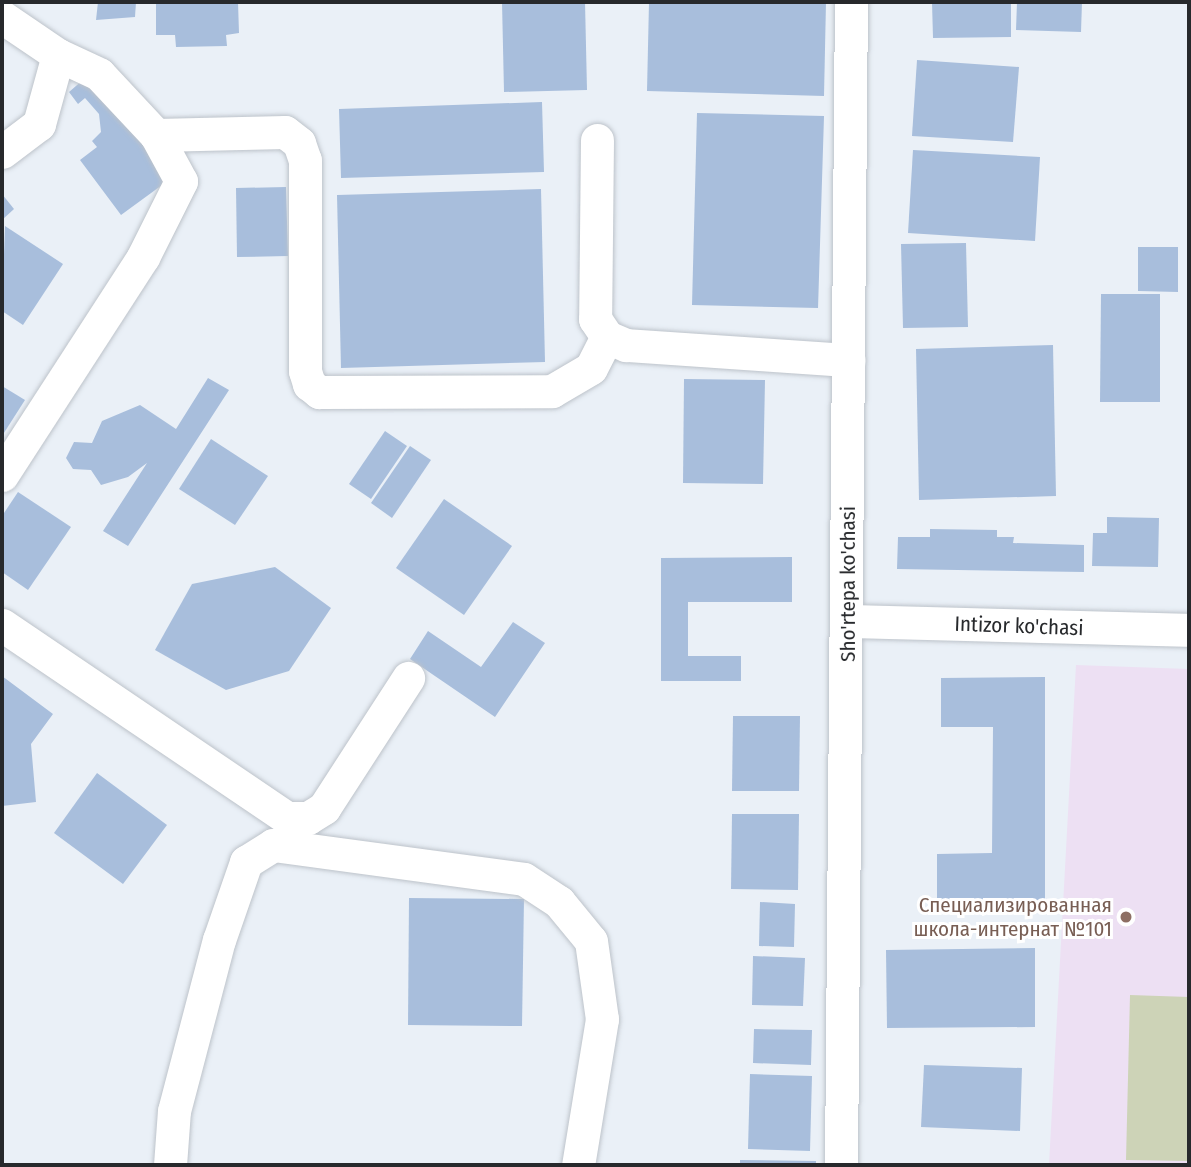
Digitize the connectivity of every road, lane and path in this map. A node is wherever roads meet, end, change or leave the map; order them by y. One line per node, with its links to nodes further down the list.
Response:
1 (851, 2): 8 (street, Sho'rtepa ko'chasi)
2 (2, 17): 3 (street)
3 (58, 55): 4 (street); 6 (street)
4 (156, 135): 7 (street); 9 (street)
5 (597, 140): 7 (street)
6 (2, 152)
7 (607, 337): 8 (street)
8 (848, 360): 10 (street, Sho'rtepa ko'chasi)
9 (2, 475)
10 (848, 621): 12 (street, Intizor ko'chasi); 16 (street, Sho'rtepa ko'chasi)
11 (2, 625): 13 (street)
12 (1189, 630)
13 (408, 678)
14 (170, 1165): 15 (street)
15 (578, 1165)
16 (841, 1165)

